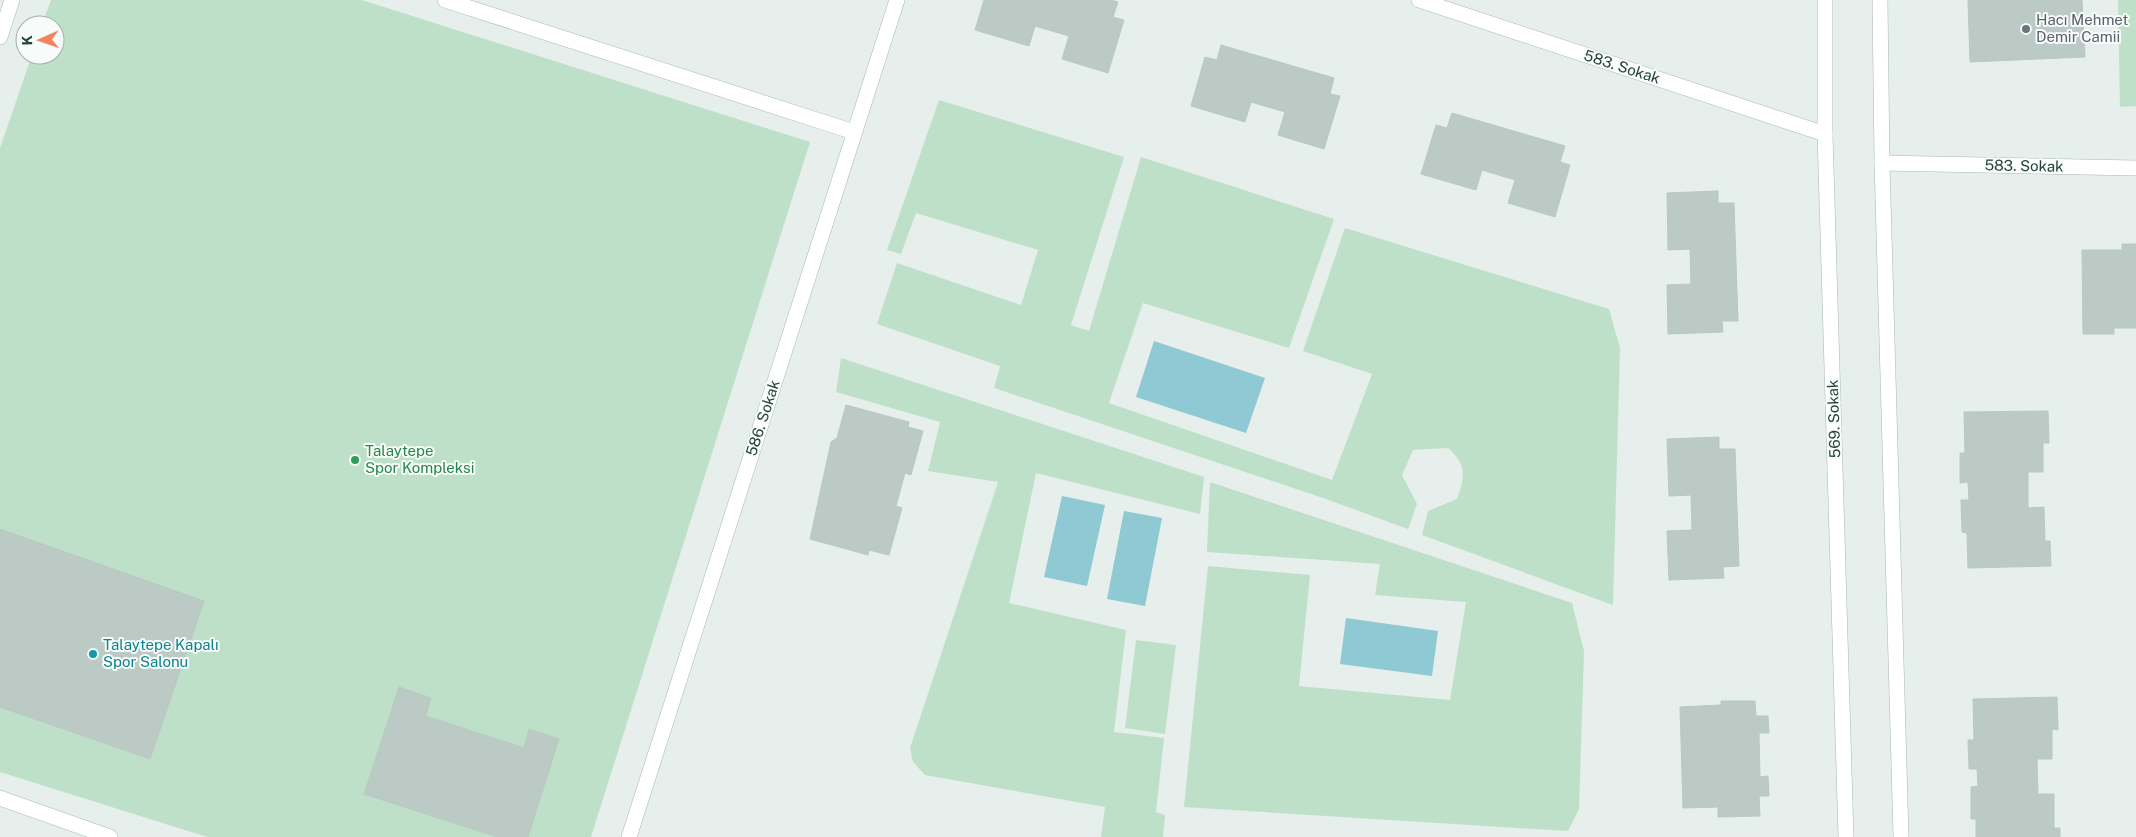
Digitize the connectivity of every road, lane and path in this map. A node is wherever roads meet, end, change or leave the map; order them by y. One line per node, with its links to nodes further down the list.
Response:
1 (12, 0): 7 (street)
2 (445, 0): 8 (street)
3 (898, 0): 8 (street, 586. Sokak)
4 (1419, 0): 9 (street, 583. Sokak)
5 (1825, 0): 9 (street, 569. Sokak)
6 (1880, 0): 10 (street)
7 (0, 37)
8 (854, 132): 14 (street, 586. Sokak)
9 (1825, 134): 15 (street, 569. Sokak)
10 (1882, 163): 11 (street, 583. Sokak); 16 (street)
11 (2136, 168)
12 (0, 798): 13 (street)
13 (110, 837)
14 (629, 837)
15 (1846, 837)
16 (1901, 837)

